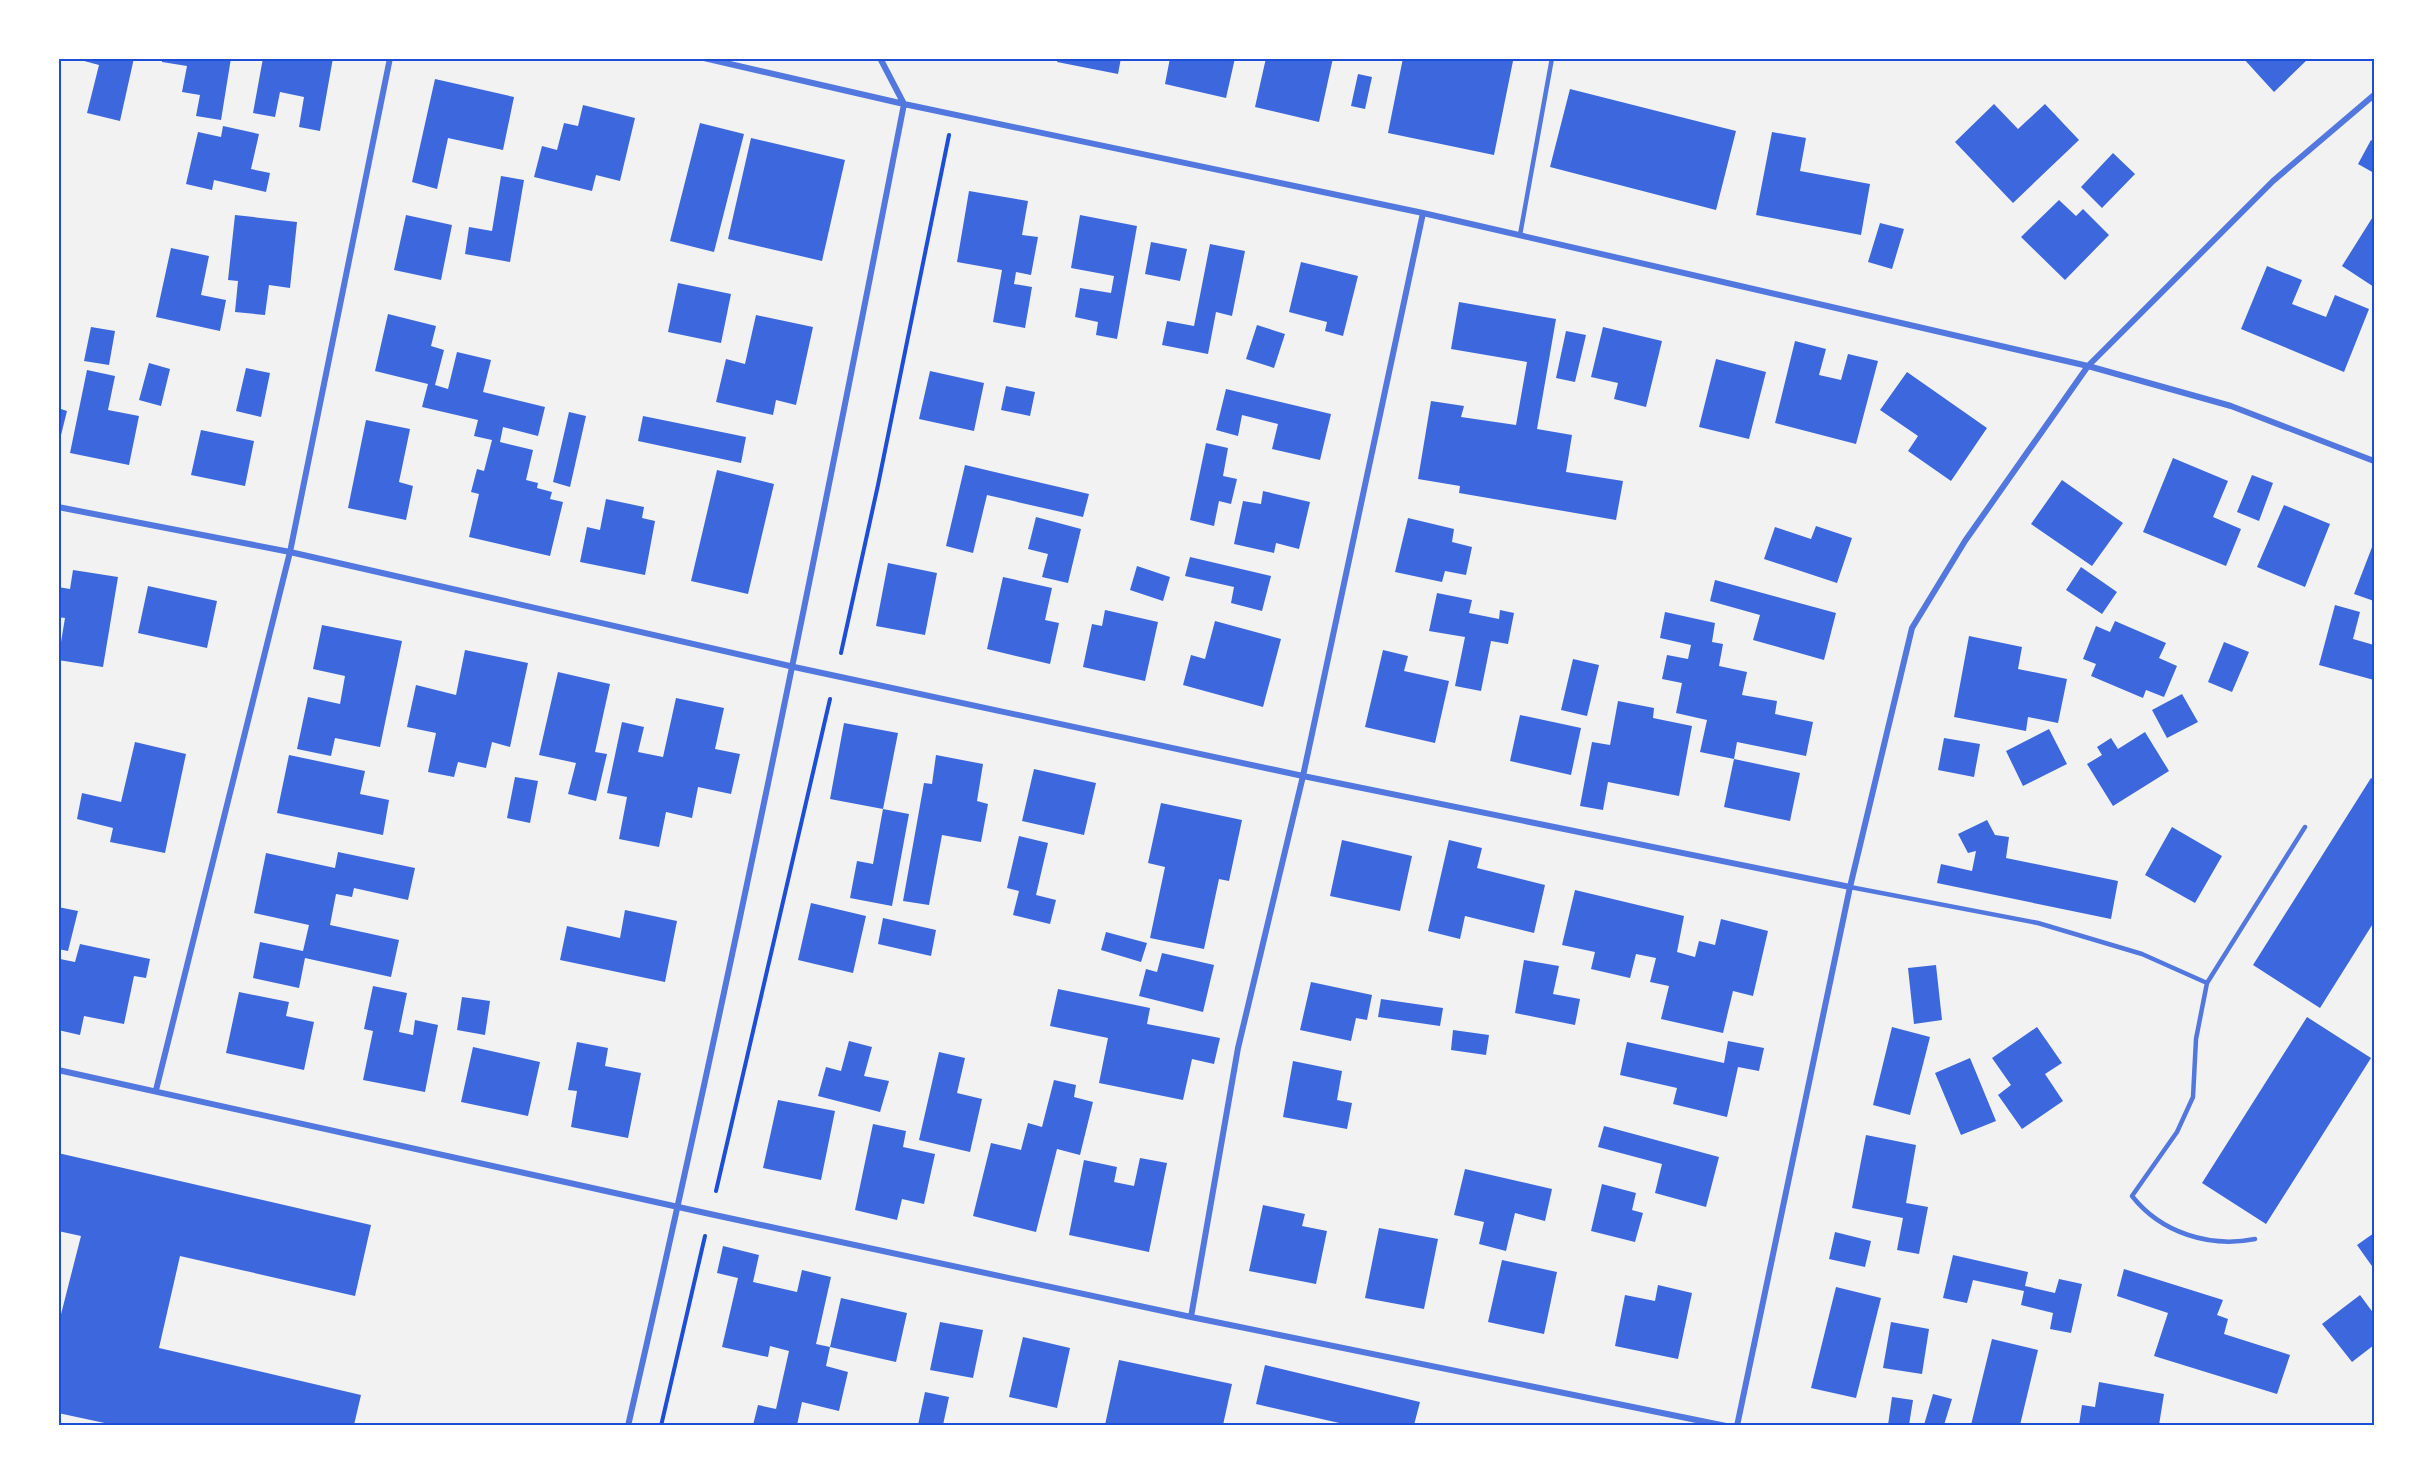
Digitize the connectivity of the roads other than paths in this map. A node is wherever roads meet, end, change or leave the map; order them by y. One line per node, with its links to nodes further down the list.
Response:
1 (390, 58): 12 (street)
2 (704, 58): 6 (street)
3 (880, 58): 6 (street)
4 (1552, 58): 8 (lane)
5 (2374, 95): 9 (street)
6 (904, 104): 7 (street); 13 (street)
7 (1423, 213): 8 (street); 14 (street)
8 (1520, 235): 9 (street)
9 (2088, 366): 10 (street); 16 (street)
10 (2374, 461)
11 (58, 507): 12 (street)
12 (290, 552): 13 (street); 19 (street)
13 (794, 667): 14 (street); 20 (street)
14 (1303, 776): 16 (street); 22 (street)
15 (2305, 827): 17 (lane)
16 (1850, 887): 17 (lane); 25 (street)
17 (2207, 983): 21 (lane)
18 (58, 1070): 19 (street)
19 (156, 1090): 20 (street)
20 (678, 1208): 22 (street); 23 (street)
21 (2255, 1239)
22 (1191, 1317): 24 (street)
23 (628, 1425)
24 (1726, 1425)
25 (1737, 1425)

